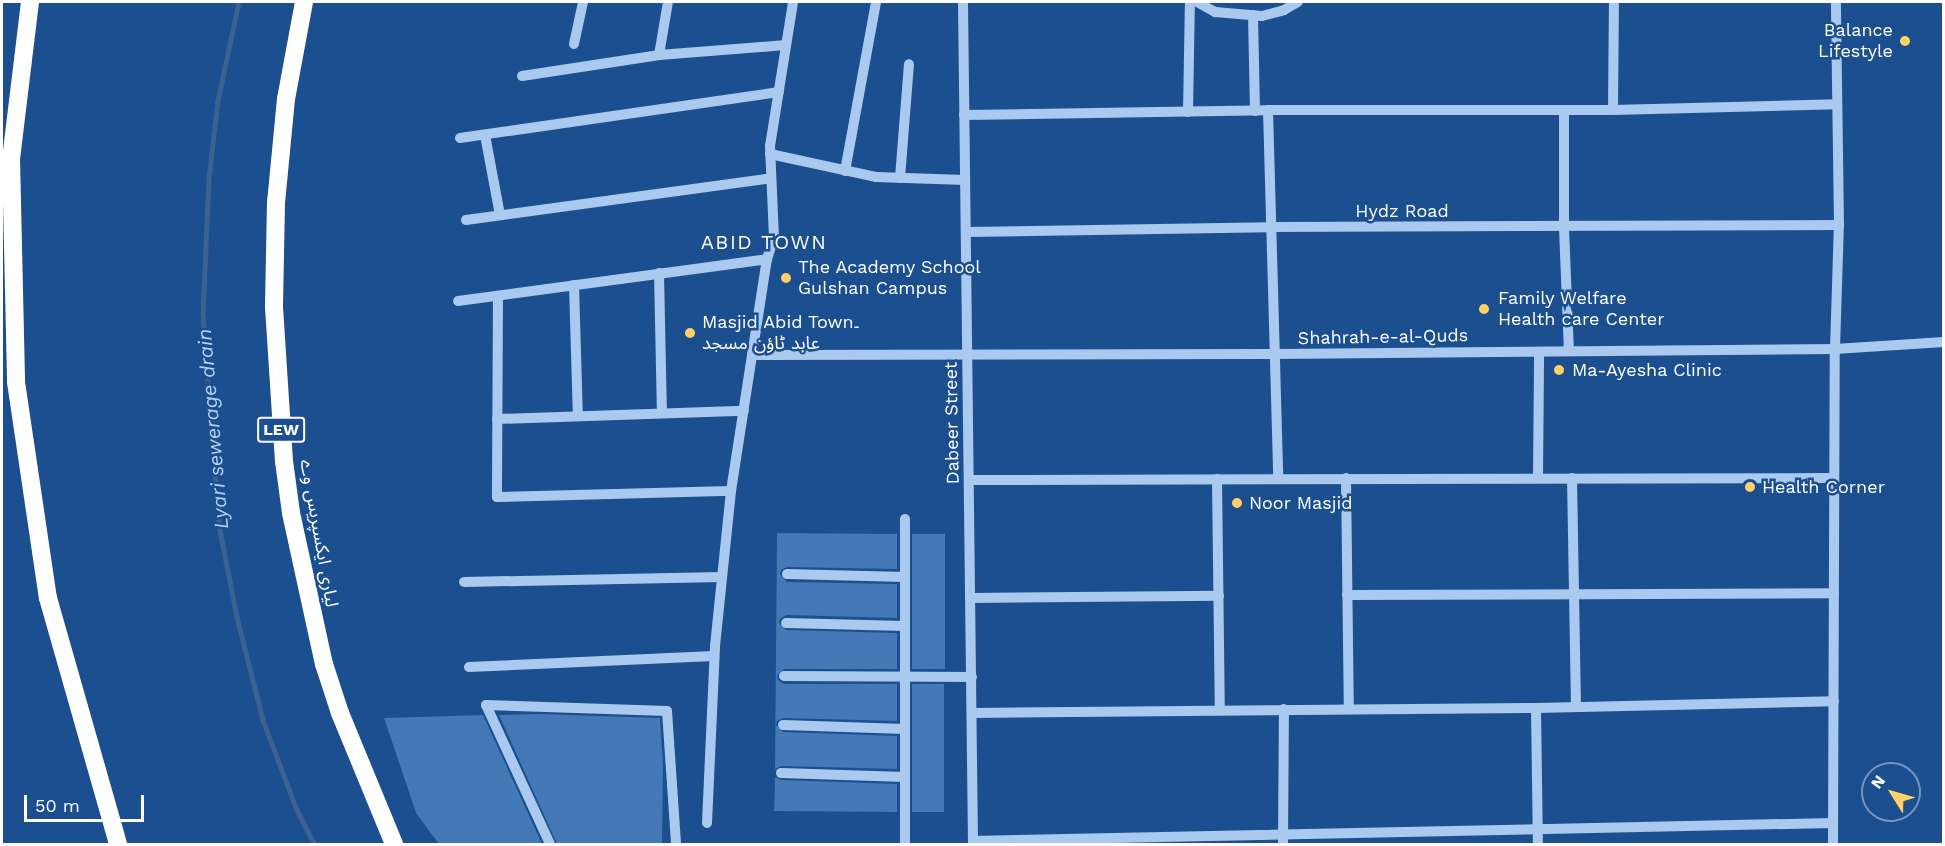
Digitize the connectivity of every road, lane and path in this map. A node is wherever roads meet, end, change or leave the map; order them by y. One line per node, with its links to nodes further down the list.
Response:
1 (30, 2): 97 (highway)
2 (304, 2): 98 (highway, لیاری ایکسپریس وے / LEW)
3 (583, 2): 14 (street)
4 (668, 2): 16 (street)
5 (793, 2): 15 (street)
6 (876, 2): 30 (street)
7 (963, 2): 26 (street, Dabeer Street)
8 (1190, 2): 25 (street)
9 (1197, 2): 13 (street)
10 (1298, 2): 13 (street)
11 (1614, 2): 23 (street)
12 (1836, 2): 20 (street)
13 (1253, 15): 24 (street)
14 (574, 45)
15 (786, 45): 16 (street); 19 (street)
16 (659, 55): 18 (street)
17 (909, 64): 31 (street)
18 (522, 76)
19 (779, 92): 27 (street); 29 (street)
20 (1837, 104): 23 (street); 36 (street)
21 (1268, 110): 22 (street); 24 (street); 37 (street)
22 (1564, 110): 23 (street); 38 (street)
23 (1613, 110)
24 (1255, 111): 25 (street)
25 (1188, 112): 26 (street)
26 (964, 115): 33 (street, Dabeer Street)
27 (485, 135): 28 (street); 34 (street)
28 (460, 138)
29 (770, 154): 30 (street); 32 (street)
30 (845, 171): 31 (street)
31 (900, 177): 33 (street)
32 (771, 178): 34 (street); 40 (street)
33 (965, 180): 39 (street, Dabeer Street)
34 (500, 215): 35 (street)
35 (466, 220)
36 (1839, 225): 38 (street, Hydz Road); 46 (street)
37 (1269, 227): 38 (street, Hydz Road); 39 (street, Hydz Road); 49 (street)
38 (1564, 228): 47 (street)
39 (966, 232): 51 (street, Dabeer Street)
40 (766, 259): 41 (street); 50 (street)
41 (659, 273): 42 (street); 53 (street)
42 (574, 285): 43 (street); 54 (street)
43 (498, 296): 44 (street); 55 (street)
44 (458, 301)
45 (1944, 342): 46 (street, Shahrah-e-al-Quds)
46 (1835, 349): 47 (street, Shahrah-e-al-Quds); 60 (street)
47 (1569, 351): 48 (street, Shahrah-e-al-Quds)
48 (1539, 352): 49 (street, Shahrah-e-al-Quds); 58 (street)
49 (1276, 354): 51 (street, Shahrah-e-al-Quds); 56 (street)
50 (752, 355): 51 (street, Shahrah-e-al-Quds); 52 (street)
51 (967, 356): 62 (street, Dabeer Street)
52 (744, 411): 53 (street); 63 (street)
53 (662, 413): 54 (street)
54 (578, 416): 55 (street)
55 (497, 419): 63 (street)
56 (1278, 478): 57 (street); 61 (street)
57 (1346, 478): 58 (street); 71 (street)
58 (1539, 478): 59 (street)
59 (1572, 478): 60 (street); 70 (street)
60 (1834, 478): 69 (street)
61 (1217, 479): 62 (street); 72 (street)
62 (969, 480): 73 (street, Dabeer Street)
63 (731, 491): 66 (street)
64 (905, 519): 67 (street)
65 (787, 574): 67 (street)
66 (722, 577): 68 (street); 76 (street)
67 (905, 577): 75 (street)
68 (464, 582)
69 (1834, 593): 70 (street); 81 (street)
70 (1574, 594): 71 (street); 82 (street)
71 (1347, 595): 83 (street)
72 (1219, 596): 73 (street); 85 (street)
73 (970, 598): 79 (street, Dabeer Street)
74 (786, 623): 75 (street)
75 (905, 626): 80 (street)
76 (714, 656): 77 (street); 92 (street)
77 (470, 667)
78 (784, 676): 80 (street)
79 (972, 677): 80 (street); 87 (street, Dabeer Street)
80 (905, 679): 89 (street)
81 (1834, 701): 82 (street); 93 (street)
82 (1576, 707): 84 (street)
83 (1349, 708): 84 (street); 86 (street)
84 (1536, 708): 94 (street)
85 (1220, 709): 86 (street); 87 (street)
86 (1284, 709): 95 (street)
87 (973, 713): 96 (street, Dabeer Street)
88 (783, 725): 89 (street)
89 (905, 729): 91 (street)
90 (781, 773): 91 (street)
91 (905, 777): 101 (street)
92 (707, 823)
93 (1833, 823): 94 (street); 103 (street)
94 (1538, 829): 95 (street); 102 (street)
95 (1283, 839): 96 (street)
96 (974, 843)
97 (118, 844)
98 (394, 844)
99 (550, 844): 100 (street)
100 (675, 844)
101 (905, 844)
102 (1538, 844)
103 (1833, 844)

